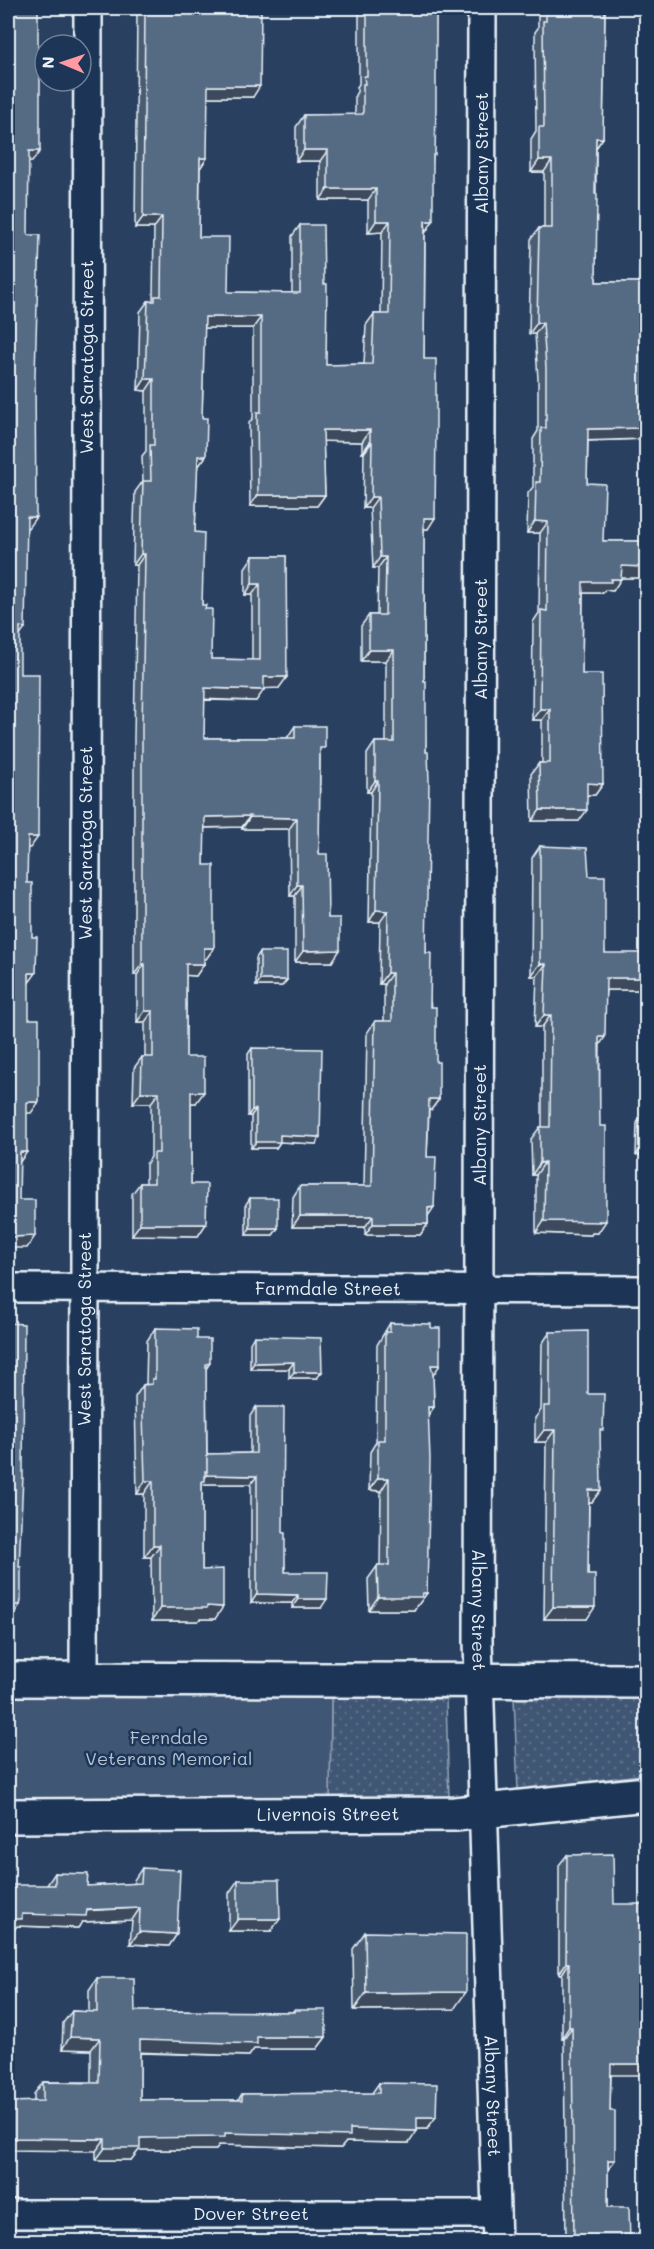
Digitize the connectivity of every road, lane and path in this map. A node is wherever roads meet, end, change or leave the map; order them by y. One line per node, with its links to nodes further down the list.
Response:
1 (88, 8): 3 (street, West Saratoga Street)
2 (482, 8): 5 (street, Albany Street)
3 (84, 1287): 4 (street, Farmdale Street); 5 (street, Farmdale Street); 8 (street, West Saratoga Street)
4 (8, 1288)
5 (481, 1290): 6 (street, Farmdale Street); 9 (street, Albany Street)
6 (646, 1290)
7 (8, 1679): 8 (street)
8 (84, 1679): 9 (street)
9 (479, 1680): 10 (street); 12 (street, Albany Street)
10 (646, 1681)
11 (646, 1794): 12 (street, Livernois Street)
12 (485, 1812): 13 (street, Livernois Street); 15 (street, Albany Street)
13 (8, 1816)
14 (8, 2214): 15 (street, Dover Street)
15 (496, 2214): 16 (street, Albany Street)
16 (497, 2241)

